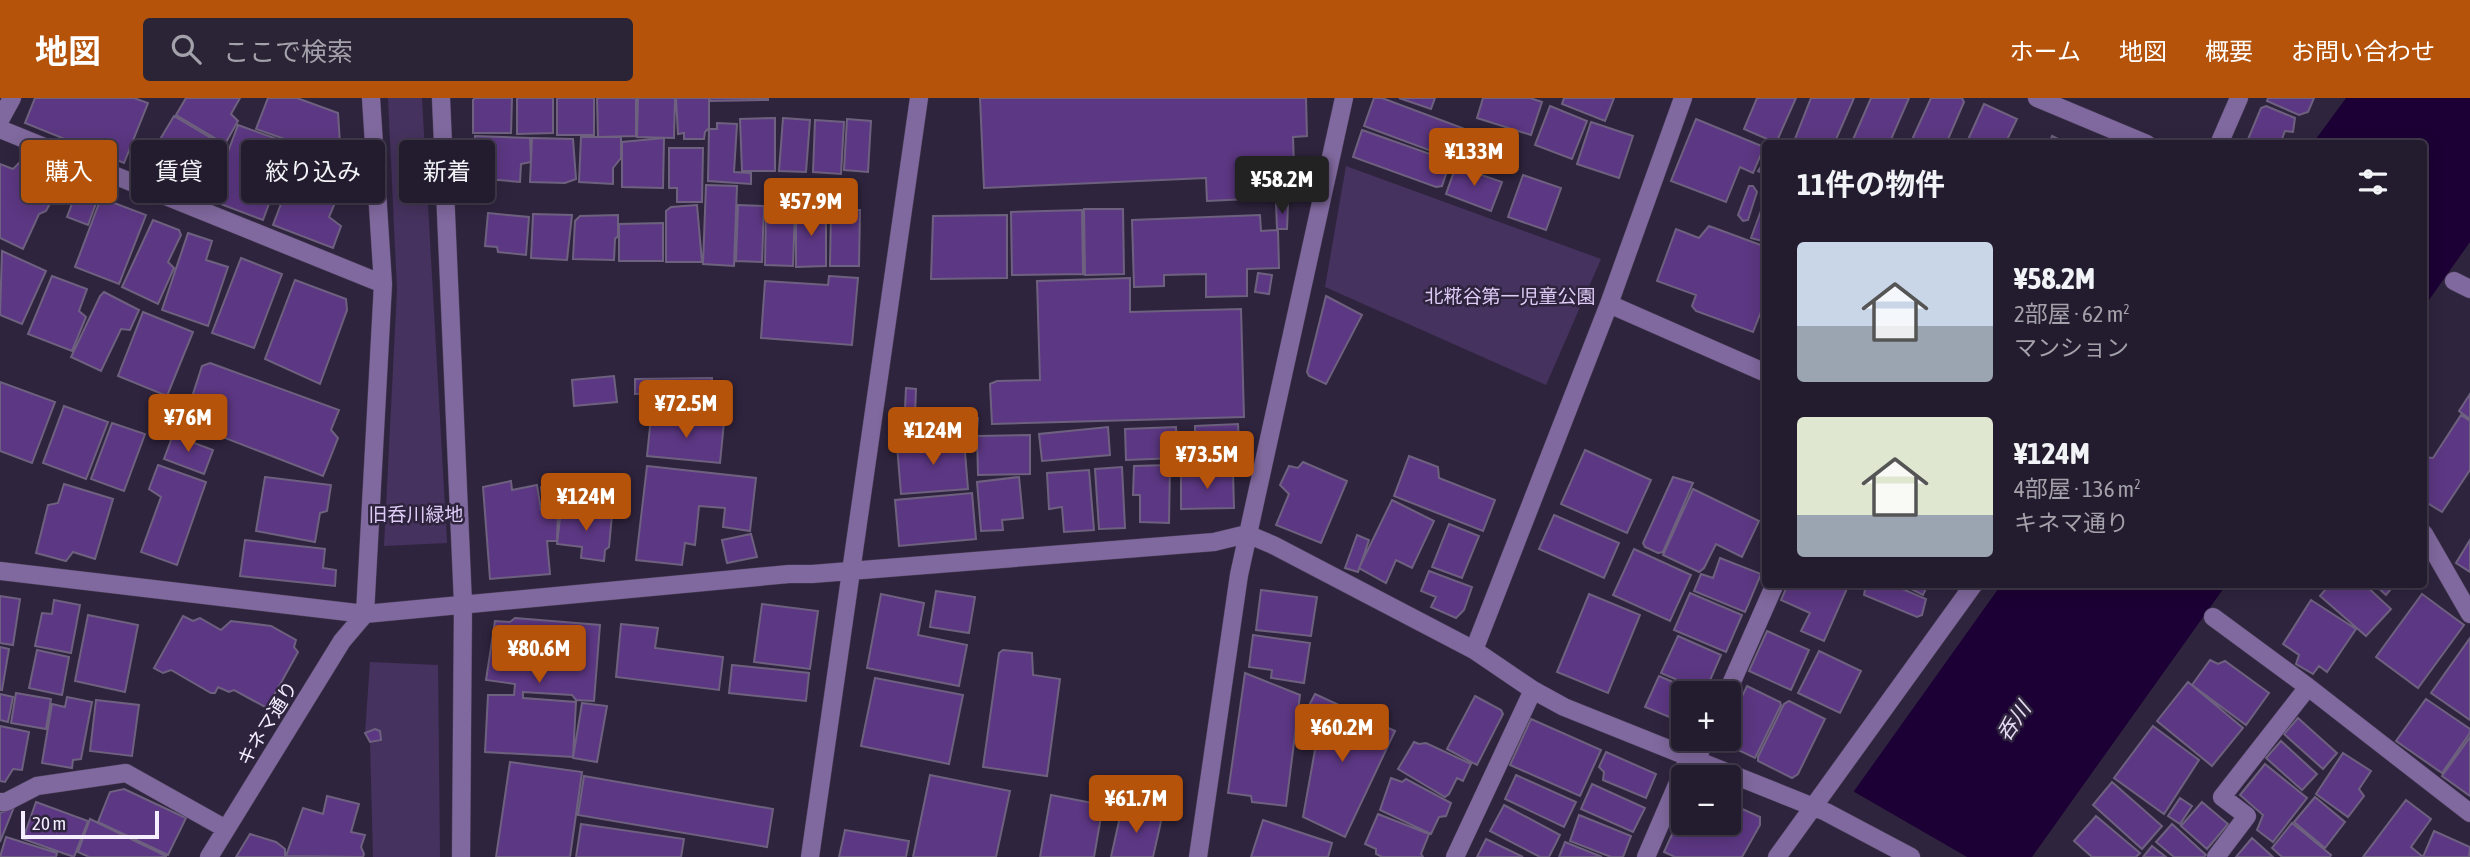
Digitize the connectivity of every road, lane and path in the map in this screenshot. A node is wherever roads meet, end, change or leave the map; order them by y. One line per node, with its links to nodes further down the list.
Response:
1 (12, 98): 9 (street)
2 (371, 98): 13 (street)
3 (441, 98): 22 (street)
4 (919, 98): 18 (street)
5 (1344, 98): 16 (street)
6 (1683, 98): 14 (street)
7 (2037, 98): 11 (street)
8 (2239, 98): 12 (street)
9 (0, 120)
10 (0, 129): 13 (street)
11 (2137, 140)
12 (2221, 140)
13 (383, 284): 23 (street)
14 (1609, 304): 15 (street); 26 (street)
15 (1762, 371)
16 (1247, 534): 18 (street); 26 (street); 39 (street)
17 (2427, 539): 24 (street)
18 (850, 570): 22 (street); 38 (street)
19 (0, 571): 23 (street)
20 (1773, 588): 27 (street)
21 (1971, 588): 33 (street)
22 (463, 604): 23 (street); 37 (street)
23 (365, 614): 35 (street, キネマ通り)
24 (2470, 614)
25 (2213, 617): 28 (street)
26 (1475, 650): 29 (street)
27 (1732, 681)
28 (2308, 687): 34 (street); 44 (street)
29 (1533, 690): 31 (street); 40 (street)
30 (1698, 751): 31 (street)
31 (1693, 759): 33 (street); 41 (street)
32 (0, 802): 35 (street)
33 (1819, 809): 42 (street); 43 (street)
34 (2470, 813)
35 (226, 829): 36 (street, キネマ通り)
36 (209, 857)
37 (461, 857)
38 (810, 857)
39 (1198, 857)
40 (1455, 857)
41 (1646, 857)
42 (1777, 857)
43 (1911, 857)
44 (2216, 857)

